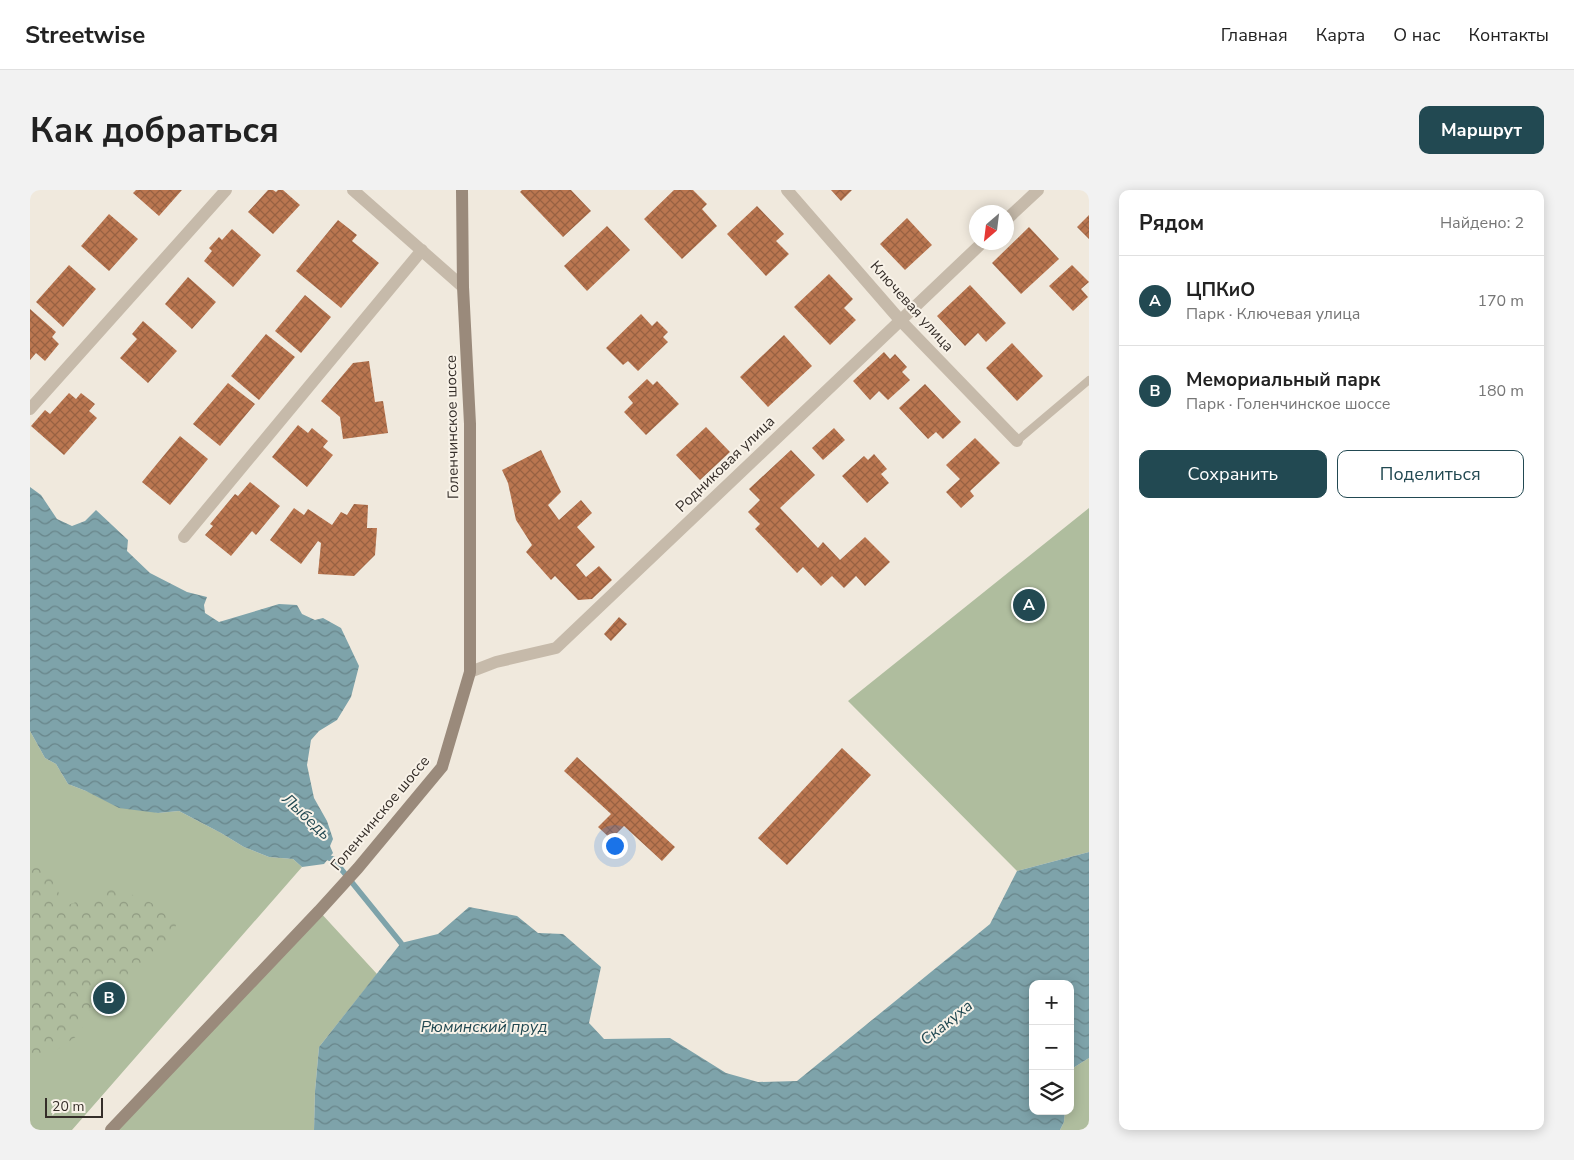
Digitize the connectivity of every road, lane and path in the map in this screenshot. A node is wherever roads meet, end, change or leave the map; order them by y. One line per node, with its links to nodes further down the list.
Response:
1 (226, 190): 12 (street)
2 (353, 190): 7 (street)
3 (462, 190): 9 (street, Голенчинское шоссе)
4 (787, 190): 10 (street, Ключевая улица)
5 (1038, 190): 6 (street)
6 (1014, 212)
7 (422, 250): 9 (street); 14 (street)
8 (974, 250): 10 (street, Родниковая улица)
9 (463, 287): 15 (street, Голенчинское шоссе)
10 (900, 320): 13 (street, Ключевая улица); 15 (street, Родниковая улица)
11 (1089, 380): 13 (lane)
12 (30, 409)
13 (1017, 441)
14 (184, 537)
15 (470, 672): 16 (street, Голенчинское шоссе)
16 (110, 1130)

